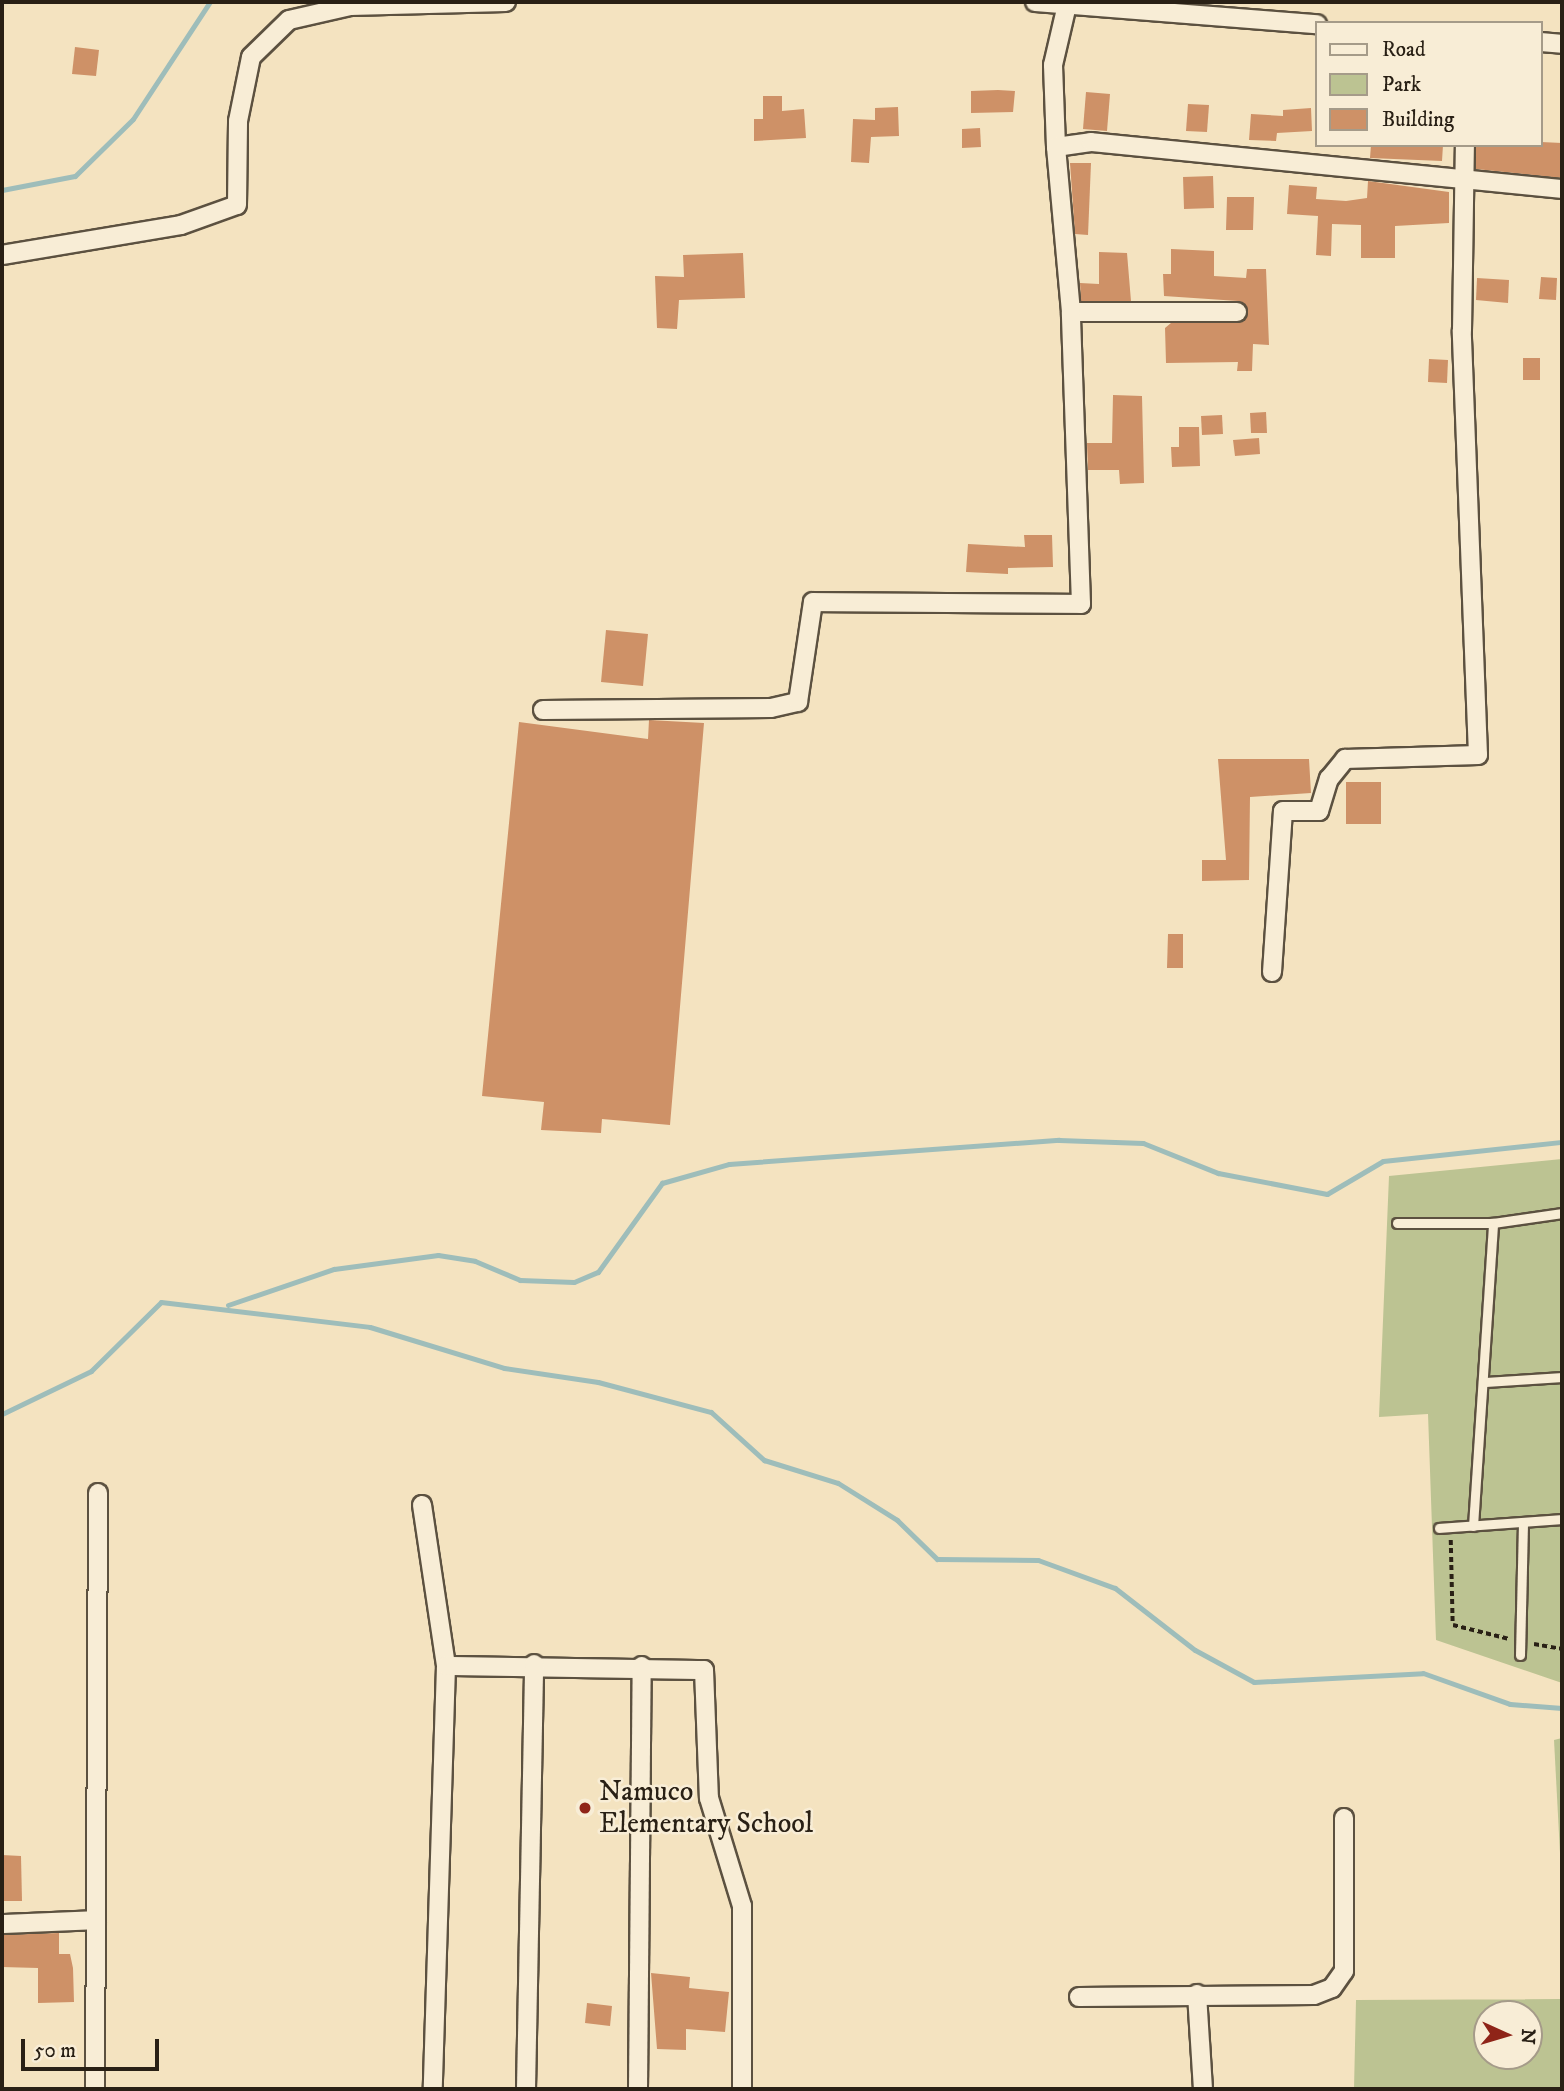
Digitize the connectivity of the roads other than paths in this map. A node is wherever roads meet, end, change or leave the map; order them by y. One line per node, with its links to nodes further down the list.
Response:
1 (506, 2): 11 (street)
2 (1035, 2): 3 (street)
3 (1067, 5): 4 (street); 7 (street)
4 (1316, 24)
5 (1543, 42): 6 (street)
6 (1562, 44)
7 (1056, 147): 9 (street); 12 (street)
8 (1465, 147): 9 (street)
9 (1462, 181): 10 (street); 15 (street)
10 (1562, 189)
11 (2, 256)
12 (1071, 312): 13 (street); 14 (street)
13 (1237, 312)
14 (543, 710)
15 (1272, 972)
16 (1562, 1213): 18 (lane)
17 (1397, 1223): 18 (lane)
18 (1493, 1223): 20 (lane)
19 (1562, 1377): 20 (lane)
20 (1486, 1382): 25 (lane)
21 (98, 1493): 32 (street)
22 (422, 1505): 29 (street)
23 (1562, 1518): 24 (lane)
24 (1523, 1522): 25 (lane); 27 (lane)
25 (1473, 1526): 26 (lane)
26 (1439, 1528)
27 (1520, 1655)
28 (534, 1664): 29 (street); 30 (street); 38 (street)
29 (446, 1666): 37 (street)
30 (642, 1666): 39 (street); 40 (street)
31 (1344, 1818): 34 (street)
32 (96, 1920): 33 (street); 36 (street)
33 (2, 1924)
34 (1197, 1994): 35 (street); 41 (street)
35 (1079, 1997)
36 (95, 2089)
37 (433, 2089)
38 (526, 2089)
39 (638, 2089)
40 (742, 2089)
41 (1203, 2089)

